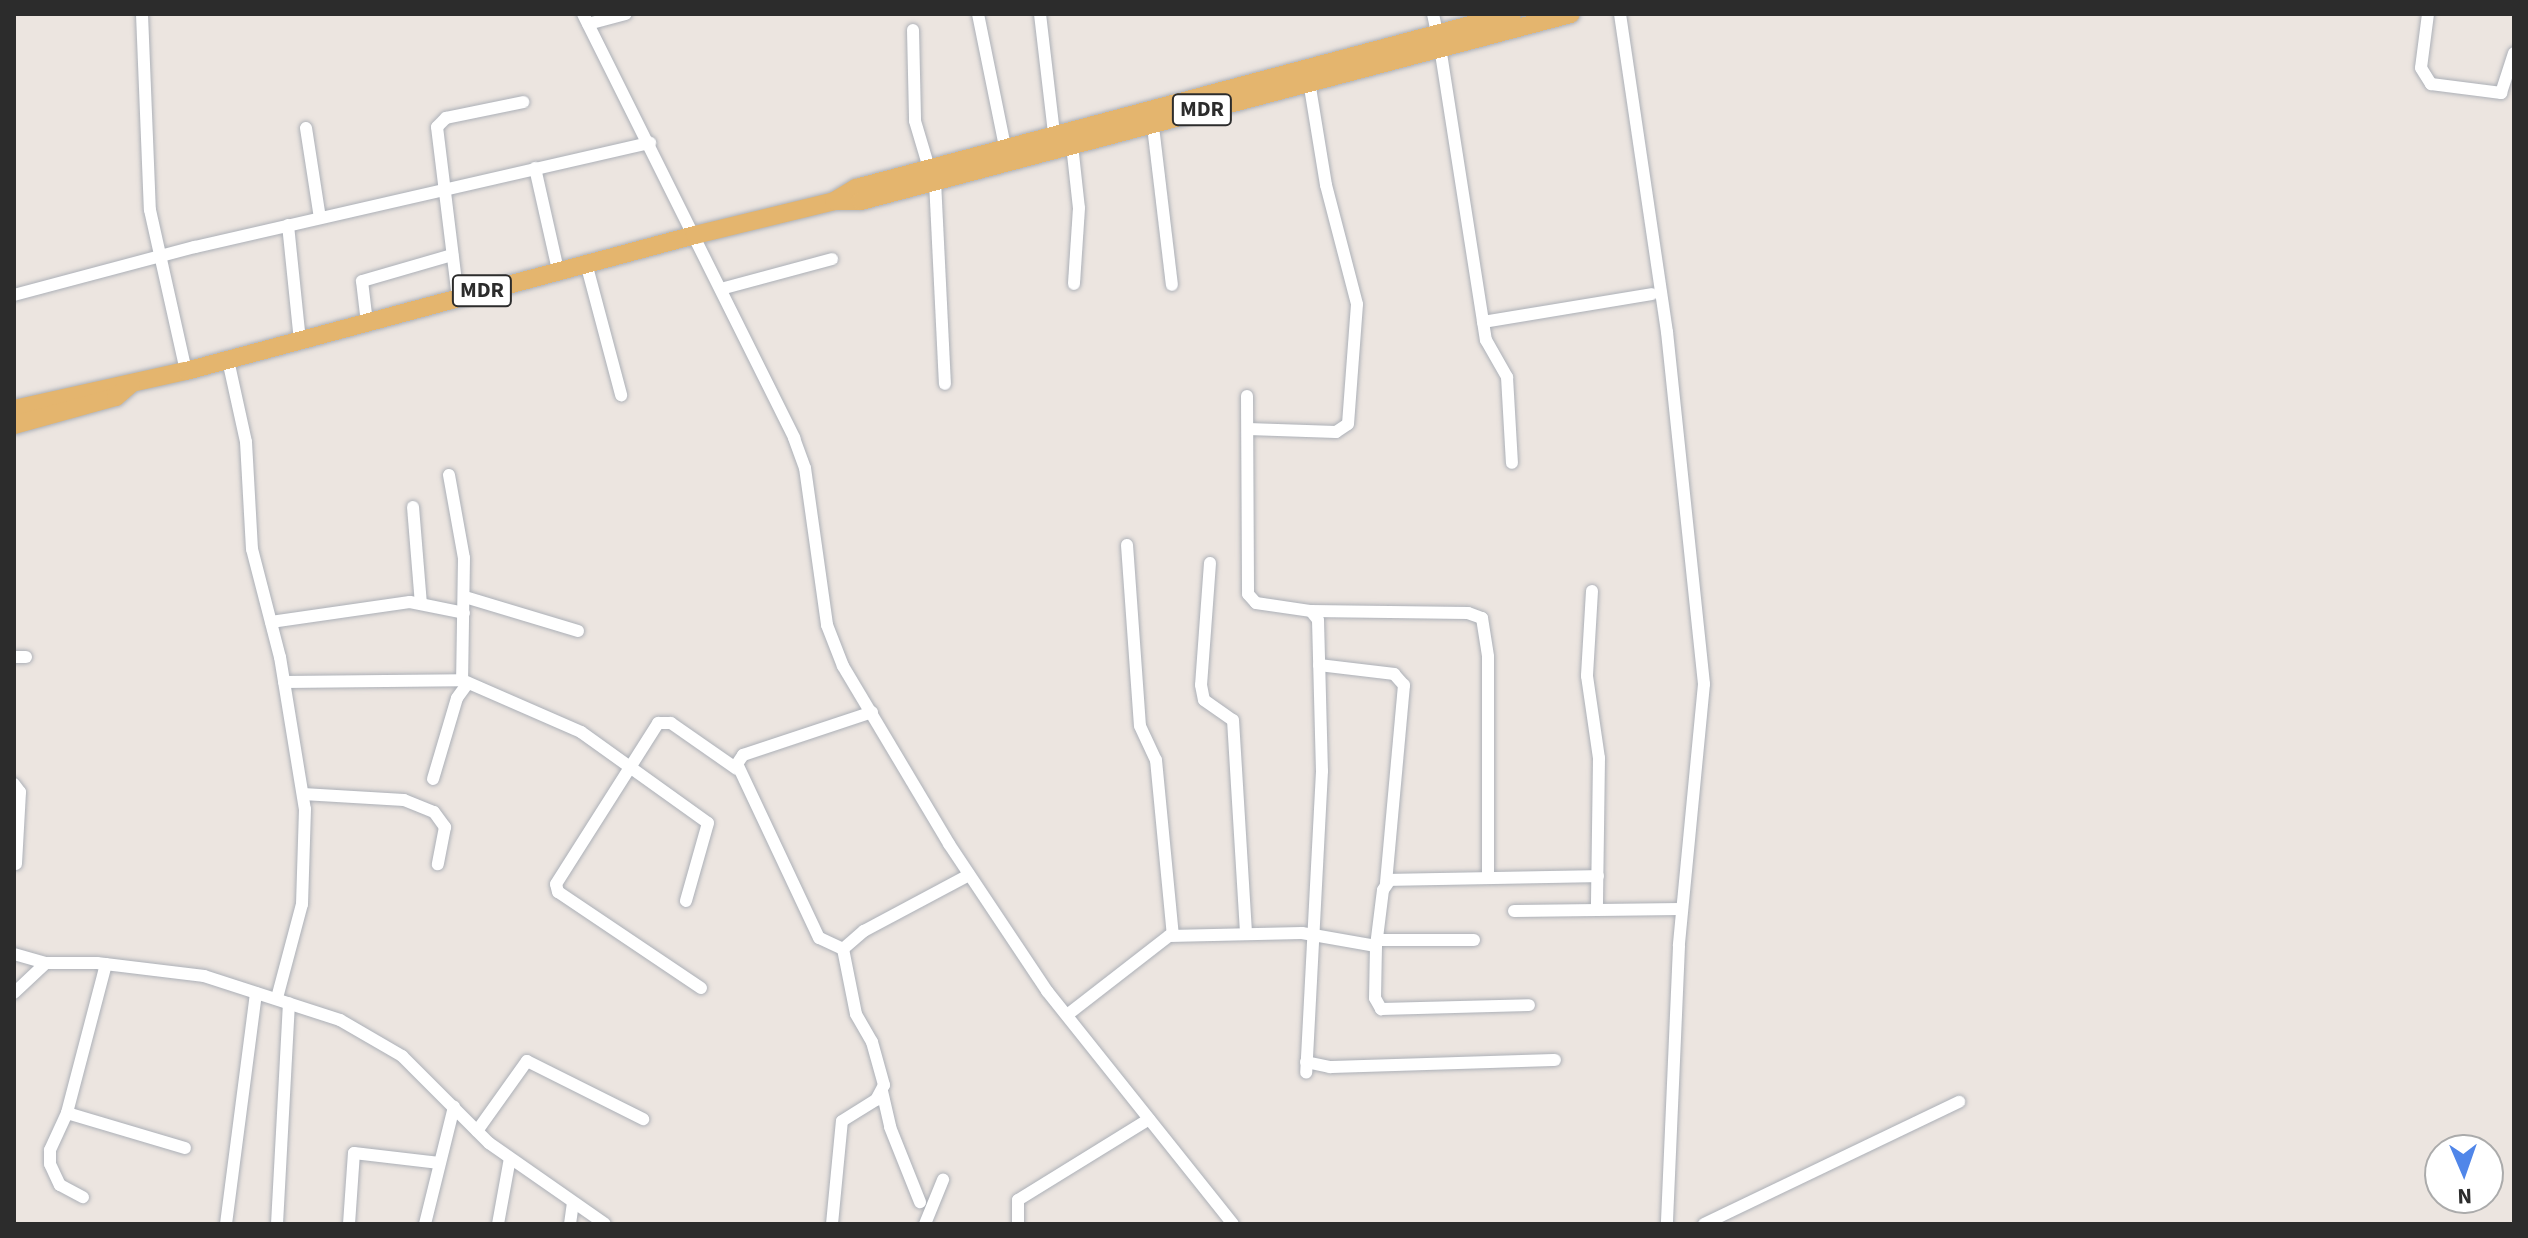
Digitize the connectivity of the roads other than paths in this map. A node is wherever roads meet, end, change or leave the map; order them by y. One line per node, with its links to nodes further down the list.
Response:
1 (142, 14): 30 (street)
2 (626, 14): 9 (street)
3 (978, 14): 22 (street)
4 (1040, 14): 19 (street)
5 (1512, 14): 10 (main road, MDR)
6 (1571, 14): 12 (main road, MDR)
7 (1620, 14): 80 (street)
8 (2428, 14): 14 (street)
9 (585, 19): 20 (street)
10 (1467, 20): 12 (main road, MDR)
11 (913, 30): 24 (street)
12 (1436, 31): 13 (main road, MDR); 40 (street)
13 (1409, 48): 15 (main road, MDR); 17 (main road, MDR)
14 (2514, 53)
15 (1309, 81): 17 (main road, MDR); 51 (street)
16 (523, 102): 25 (street)
17 (1152, 115): 19 (main road, MDR); 21 (main road, MDR); 35 (street)
18 (306, 128): 26 (street)
19 (1054, 134): 22 (main road, MDR)
20 (650, 143): 23 (street); 28 (street)
21 (1072, 145): 24 (main road, MDR); 34 (street)
22 (1005, 147): 24 (main road, MDR)
23 (535, 168): 25 (street); 33 (street)
24 (932, 174): 28 (main road, MDR); 46 (street)
25 (443, 189): 26 (street); 29 (street)
26 (320, 218): 27 (street)
27 (288, 225): 30 (street); 42 (street)
28 (695, 235): 32 (main road, MDR); 36 (street)
29 (452, 255): 39 (street); 41 (street)
30 (160, 258): 38 (street); 44 (street)
31 (832, 259): 36 (street)
32 (586, 263): 33 (main road, MDR); 47 (street)
33 (558, 270): 39 (main road, MDR)
34 (1074, 284)
35 (1172, 285)
36 (721, 289): 67 (street)
37 (1652, 294): 40 (street)
38 (14, 295)
39 (458, 298): 41 (main road, MDR)
40 (1483, 322): 52 (street)
41 (367, 323): 42 (main road, MDR)
42 (300, 341): 43 (main road, MDR)
43 (228, 360): 44 (main road, MDR); 62 (street)
44 (186, 371): 45 (main road, MDR)
45 (131, 384): 49 (main road, MDR); 50 (main road, MDR)
46 (945, 384)
47 (621, 395)
48 (1247, 396): 51 (street)
49 (14, 409)
50 (14, 425)
51 (1248, 429): 60 (street)
52 (1512, 463)
53 (449, 475): 58 (street)
54 (413, 507): 59 (street)
55 (1127, 545): 85 (street)
56 (1210, 563): 83 (street)
57 (1592, 591): 76 (street)
58 (465, 597): 61 (street); 63 (street)
59 (421, 604): 61 (street); 62 (street)
60 (1311, 611): 64 (street); 77 (street)
61 (464, 613): 66 (street)
62 (271, 622): 65 (street)
63 (578, 631)
64 (1319, 665): 78 (street); 84 (street)
65 (284, 682): 66 (street); 72 (street)
66 (465, 682): 68 (street); 70 (street)
67 (872, 712): 69 (street); 75 (street)
68 (629, 764): 69 (street); 79 (street); 92 (street)
69 (737, 769): 88 (street)
70 (433, 779)
71 (14, 784): 73 (street)
72 (303, 794): 74 (street); 95 (street)
73 (16, 864)
74 (438, 864)
75 (969, 875): 88 (street); 97 (street)
76 (1598, 876): 77 (street); 81 (street)
77 (1488, 878): 78 (street)
78 (1386, 884): 87 (street)
79 (686, 901)
80 (1681, 909): 81 (street); 124 (street)
81 (1597, 910): 82 (street)
82 (1514, 911)
83 (1246, 933): 84 (street); 85 (street)
84 (1310, 933): 87 (street); 98 (street)
85 (1173, 935): 97 (street)
86 (1474, 940): 87 (street)
87 (1377, 943): 96 (street)
88 (843, 949): 99 (street)
89 (14, 954): 90 (street)
90 (46, 963): 91 (street); 93 (street)
91 (106, 964): 94 (street); 102 (street)
92 (701, 988)
93 (14, 993)
94 (256, 993): 95 (street); 113 (street)
95 (283, 1000): 101 (street); 114 (street)
96 (1529, 1005)
97 (1067, 1015): 104 (street)
98 (1555, 1060)
99 (882, 1091): 111 (street); 120 (street)
100 (1959, 1102): 125 (street)
101 (454, 1107): 105 (street); 108 (street)
102 (67, 1113): 106 (street); 110 (street)
103 (643, 1119): 105 (street)
104 (1149, 1119): 122 (street); 123 (street)
105 (477, 1131): 107 (street)
106 (185, 1148)
107 (510, 1158): 112 (street); 117 (street)
108 (439, 1163): 115 (street); 116 (street)
109 (943, 1180): 121 (street)
110 (83, 1197)
111 (920, 1202)
112 (573, 1203): 118 (street); 119 (street)
113 (226, 1224)
114 (277, 1224)
115 (349, 1224)
116 (425, 1224)
117 (498, 1224)
118 (570, 1224)
119 (605, 1224)
120 (832, 1224)
121 (925, 1224)
122 (1018, 1224)
123 (1233, 1224)
124 (1667, 1224)
125 (1704, 1224)

